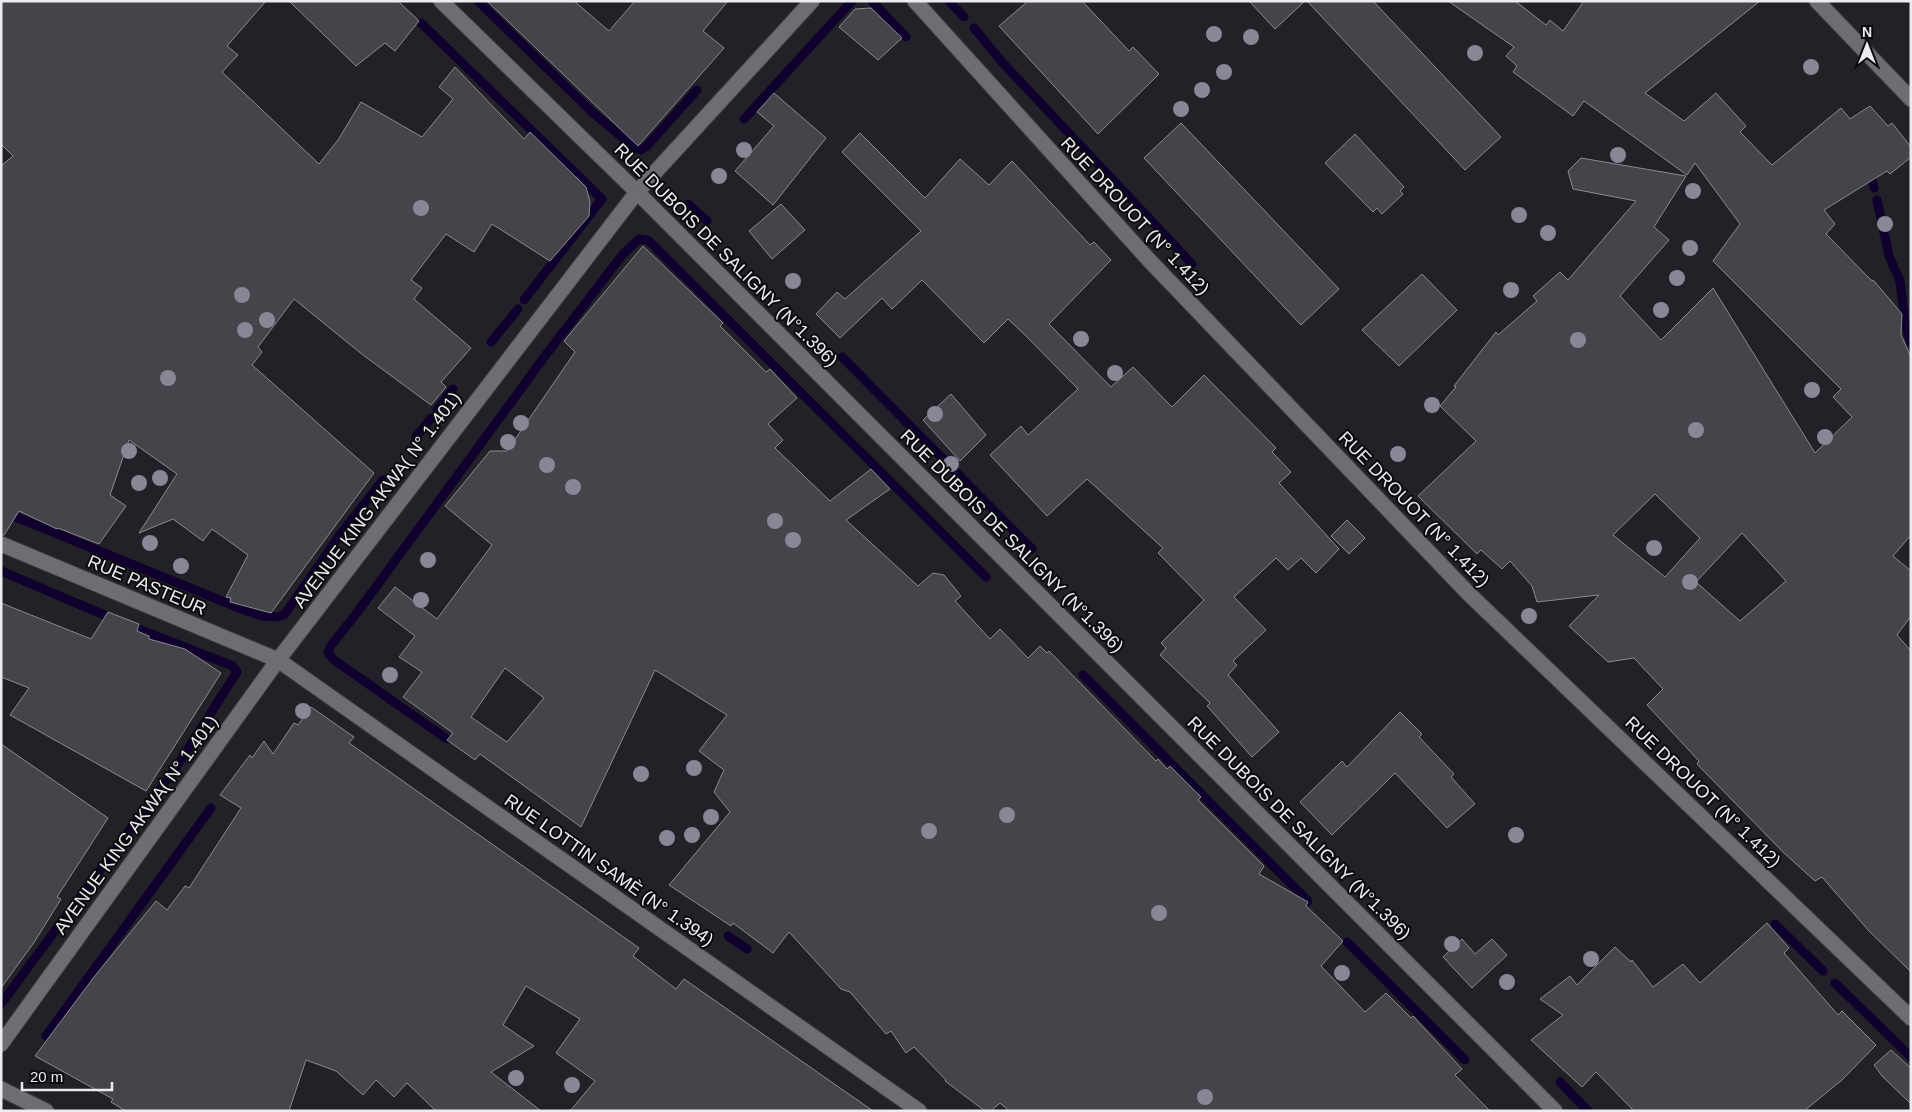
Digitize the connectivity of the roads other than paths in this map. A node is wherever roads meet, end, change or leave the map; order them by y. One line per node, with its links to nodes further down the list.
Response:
1 (441, 1): 6 (street, RUE DUBOIS DE SALIGNY (N°1.396))
2 (812, 1): 6 (street, AVENUE KING AKWA( N° 1.401))
3 (915, 1): 9 (street, RUE DROUOT (N° 1.412))
4 (1817, 1): 5 (street)
5 (1911, 99)
6 (637, 192): 8 (street, AVENUE KING AKWA( N° 1.401)); 14 (street, RUE DUBOIS DE SALIGNY (N°1.396))
7 (1, 544): 8 (street, RUE PASTEUR)
8 (278, 660): 10 (street, AVENUE KING AKWA( N° 1.401)); 13 (street, RUE LOTTIN SAMÈ (N° 1.394))
9 (1911, 1018)
10 (1, 1044)
11 (1, 1089): 12 (street)
12 (46, 1111)
13 (918, 1111)
14 (1555, 1111)

